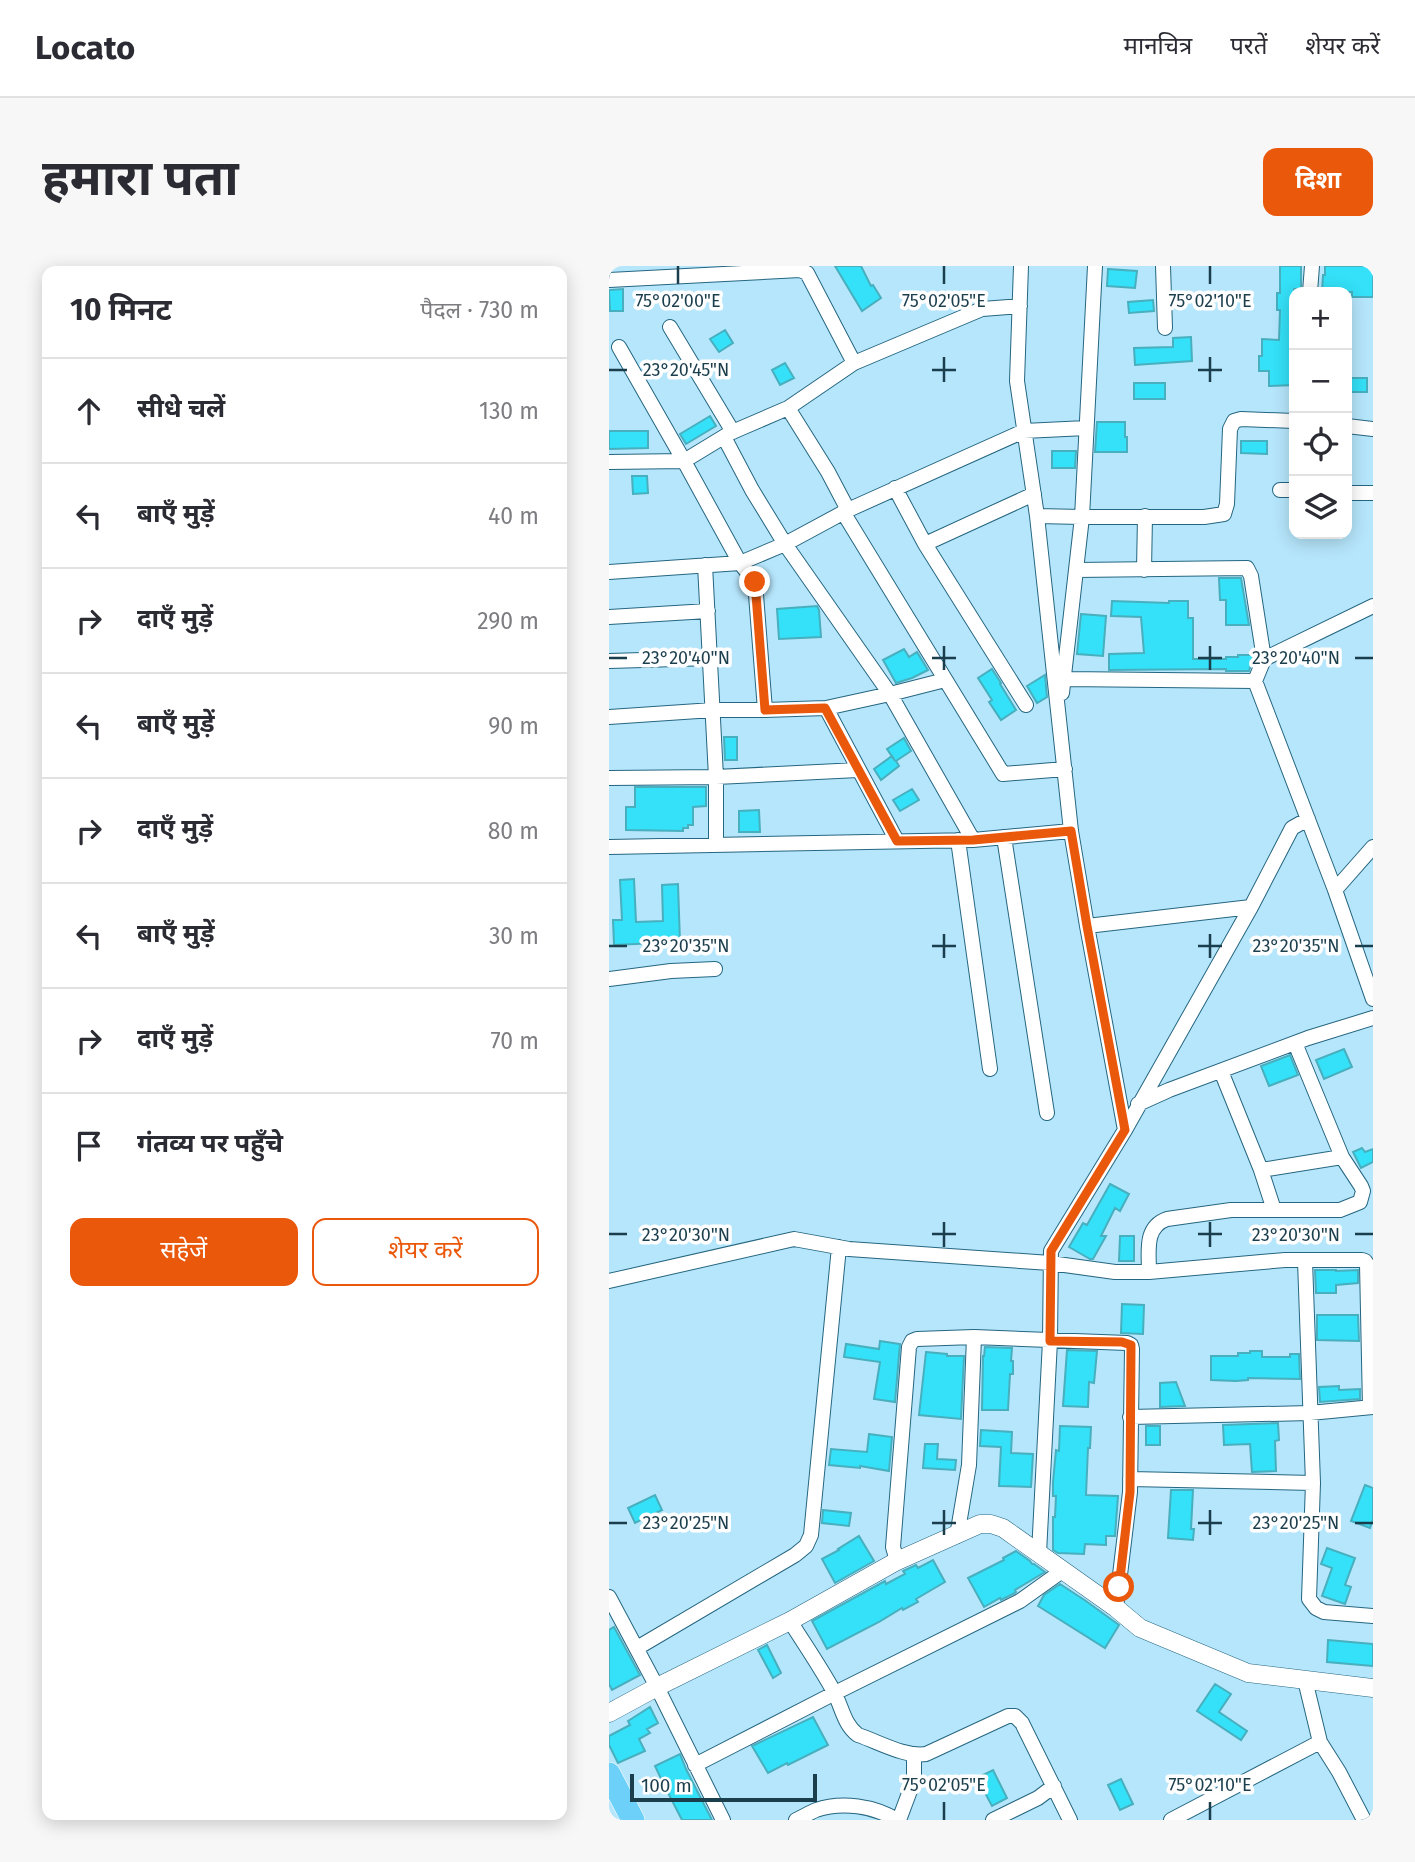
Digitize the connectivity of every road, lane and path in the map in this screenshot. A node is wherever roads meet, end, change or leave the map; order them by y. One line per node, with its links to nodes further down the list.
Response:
1 (1021, 266): 8 (street)
2 (1095, 266): 16 (street)
3 (1163, 266): 10 (street)
4 (1312, 266): 7 (street)
5 (809, 269): 6 (street); 12 (street)
6 (609, 280)
7 (1310, 287)
8 (1020, 306): 12 (street); 18 (street)
9 (670, 327): 19 (street)
10 (1165, 328)
11 (619, 347): 20 (street)
12 (854, 363): 13 (street)
13 (787, 408): 19 (street); 26 (street)
14 (1289, 421): 28 (street)
15 (1352, 427): 17 (street)
16 (1086, 428): 18 (street); 29 (street)
17 (1373, 429)
18 (1024, 431): 22 (street); 25 (street)
19 (728, 435): 20 (street); 30 (street)
20 (684, 461): 21 (street); 32 (street)
21 (609, 462)
22 (895, 488): 26 (street); 31 (street)
23 (1352, 493): 24 (street)
24 (1373, 493)
25 (1034, 494): 27 (street); 31 (street)
26 (846, 511): 30 (street); 44 (street)
27 (1037, 516): 29 (street); 52 (street)
28 (1145, 516): 29 (street); 35 (street)
29 (1082, 517): 34 (street)
30 (785, 544): 32 (street); 46 (street)
31 (925, 544): 47 (street)
32 (740, 563): 33 (street); 50 (street)
33 (705, 565): 36 (street); 38 (street)
34 (1076, 570): 35 (street); 43 (street)
35 (1144, 570): 41 (street)
36 (609, 572)
37 (1373, 606): 41 (street)
38 (708, 611): 39 (street); 40 (street)
39 (609, 617)
40 (712, 658): 42 (street); 49 (street)
41 (1263, 659): 45 (street)
42 (609, 661)
43 (1064, 679): 45 (street); 52 (street)
44 (945, 680): 46 (street); 53 (street)
45 (1255, 681): 57 (street)
46 (890, 694): 48 (street); 60 (street)
47 (1026, 705)
48 (825, 708): 50 (street); 54 (street)
49 (713, 710): 50 (street); 51 (street); 55 (street)
50 (765, 710)
51 (609, 717)
52 (1059, 719): 53 (street)
53 (1065, 769): 58 (street)
54 (858, 770): 55 (street); 61 (street)
55 (716, 777): 56 (street); 62 (street)
56 (609, 778)
57 (1308, 819): 65 (street); 66 (street)
58 (1071, 831): 59 (street); 67 (street)
59 (1004, 838): 60 (street); 76 (street)
60 (966, 840): 61 (street); 73 (street)
61 (897, 841): 62 (street)
62 (716, 845): 63 (street)
63 (609, 847)
64 (1373, 847): 65 (street)
65 (1335, 890): 70 (street)
66 (1251, 907): 67 (street); 75 (street)
67 (1087, 926): 77 (street)
68 (715, 970): 69 (street)
69 (609, 979)
70 (1373, 999)
71 (1373, 1018): 72 (street)
72 (1295, 1043): 74 (street); 78 (street)
73 (990, 1069)
74 (1221, 1071): 75 (street); 79 (street)
75 (1138, 1104): 77 (street)
76 (1047, 1112)
77 (1125, 1130): 84 (street)
78 (1342, 1157): 79 (street); 80 (street)
79 (1261, 1170): 81 (street)
80 (1368, 1190): 81 (street)
81 (1274, 1210): 85 (street)
82 (839, 1247): 84 (street); 86 (street); 102 (street)
83 (1305, 1261): 85 (street); 89 (street); 90 (street)
84 (1050, 1263): 85 (street); 88 (street)
85 (1149, 1272)
86 (609, 1281)
87 (974, 1337): 88 (street); 94 (street); 96 (street)
88 (1050, 1341): 91 (street); 95 (street)
89 (1372, 1407): 90 (street)
90 (1310, 1413): 91 (street); 93 (street)
91 (1130, 1417): 92 (street)
92 (1131, 1479): 93 (street); 99 (street)
93 (1313, 1483): 100 (street)
94 (957, 1536): 95 (street); 96 (street)
95 (1039, 1553): 97 (street)
96 (897, 1561): 101 (street)
97 (1062, 1571): 99 (street); 106 (street)
98 (609, 1597): 102 (street)
99 (1116, 1608): 103 (street)
100 (1373, 1616)
101 (790, 1621): 104 (street); 106 (street)
102 (636, 1648): 104 (street)
103 (1305, 1680): 105 (street); 108 (street)
104 (657, 1687): 107 (street); 110 (street)
105 (1373, 1688)
106 (835, 1693): 109 (street); 110 (street)
107 (609, 1713)
108 (1320, 1742): 114 (street); 123 (street)
109 (913, 1754): 112 (street); 119 (street)
110 (695, 1765): 117 (street)
111 (609, 1774): 113 (highway)
112 (1054, 1786): 120 (street); 121 (street)
113 (613, 1803): 115 (highway); 116 (highway)
114 (1188, 1816): 122 (street)
115 (615, 1820)
116 (633, 1820)
117 (723, 1820)
118 (796, 1820): 119 (street)
119 (898, 1820)
120 (993, 1820)
121 (1070, 1820)
122 (1171, 1820)
123 (1364, 1820)

